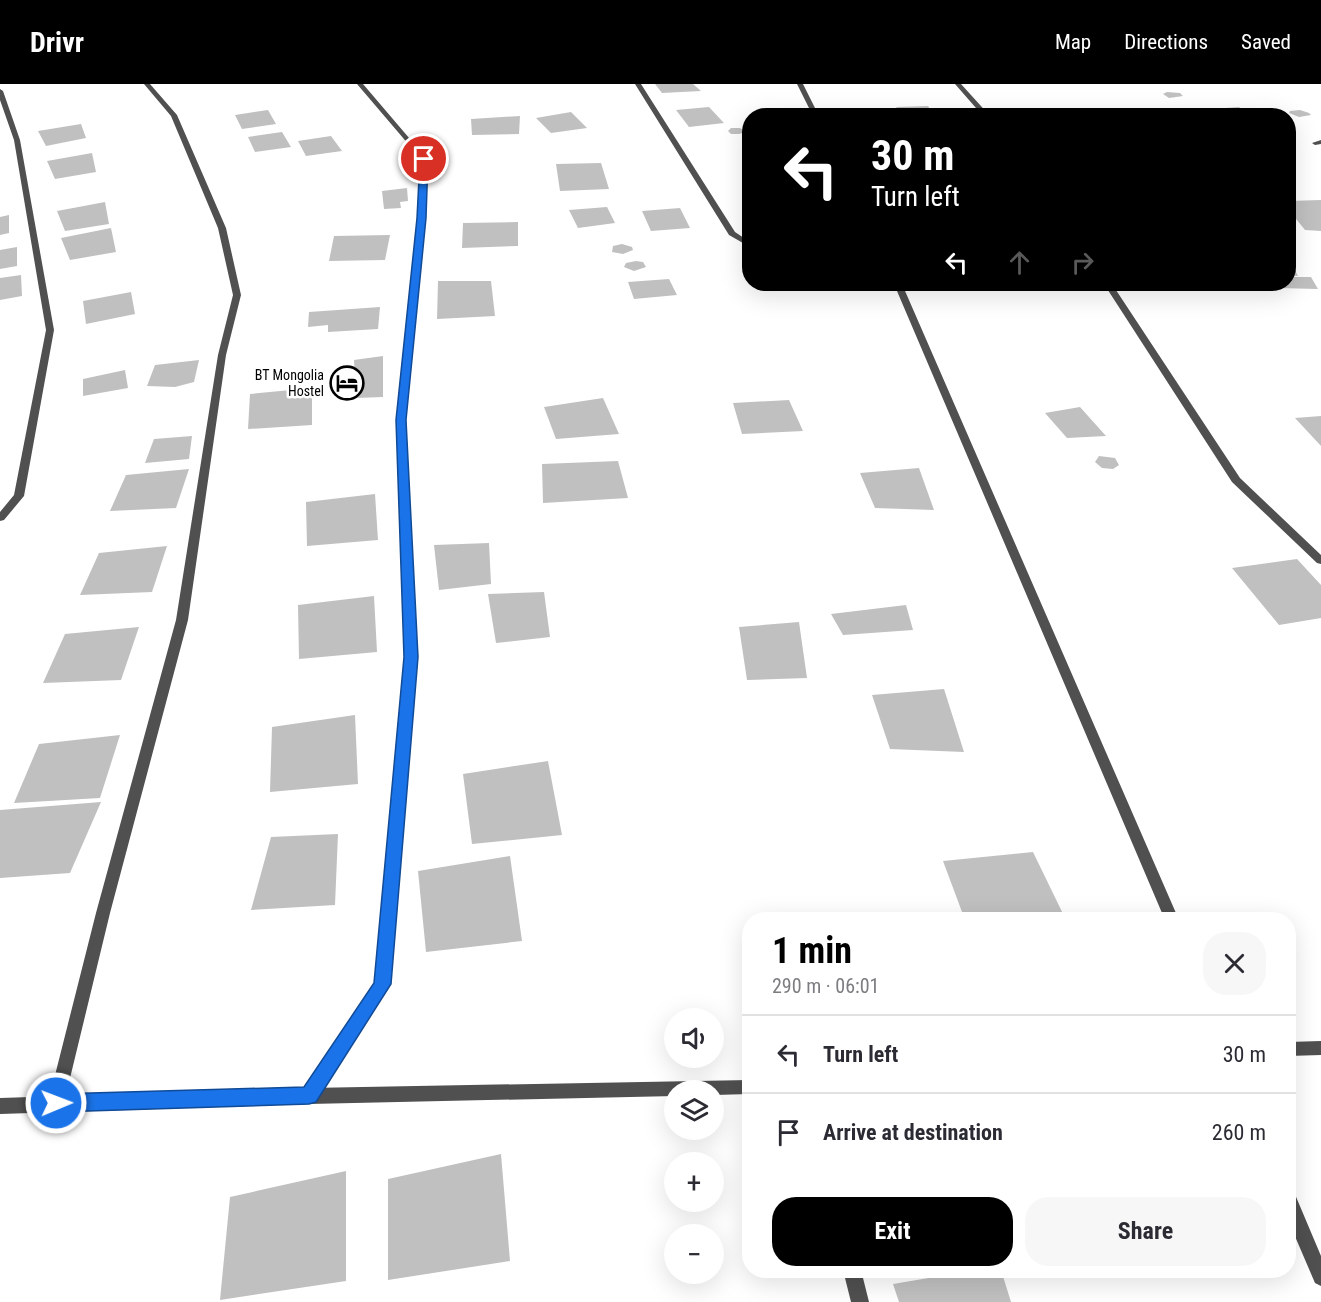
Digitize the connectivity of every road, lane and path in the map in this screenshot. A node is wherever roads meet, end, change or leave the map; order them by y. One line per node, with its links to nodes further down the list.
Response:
1 (147, 84): 19 (street)
2 (360, 84): 18 (street)
3 (638, 84): 9 (street)
4 (800, 84): 7 (street)
5 (958, 84): 8 (street)
6 (0, 91): 12 (street)
7 (812, 108)
8 (980, 108)
9 (742, 240)
10 (901, 291): 14 (street)
11 (1113, 291): 13 (street)
12 (0, 518)
13 (1321, 561)
14 (1169, 912)
15 (1321, 1048): 16 (street)
16 (1296, 1049)
17 (742, 1087): 18 (street)
18 (309, 1096): 19 (street)
19 (56, 1103): 20 (street)
20 (0, 1106)
21 (1296, 1217): 22 (street)
22 (1321, 1277)
23 (854, 1278): 24 (street)
24 (860, 1302)

